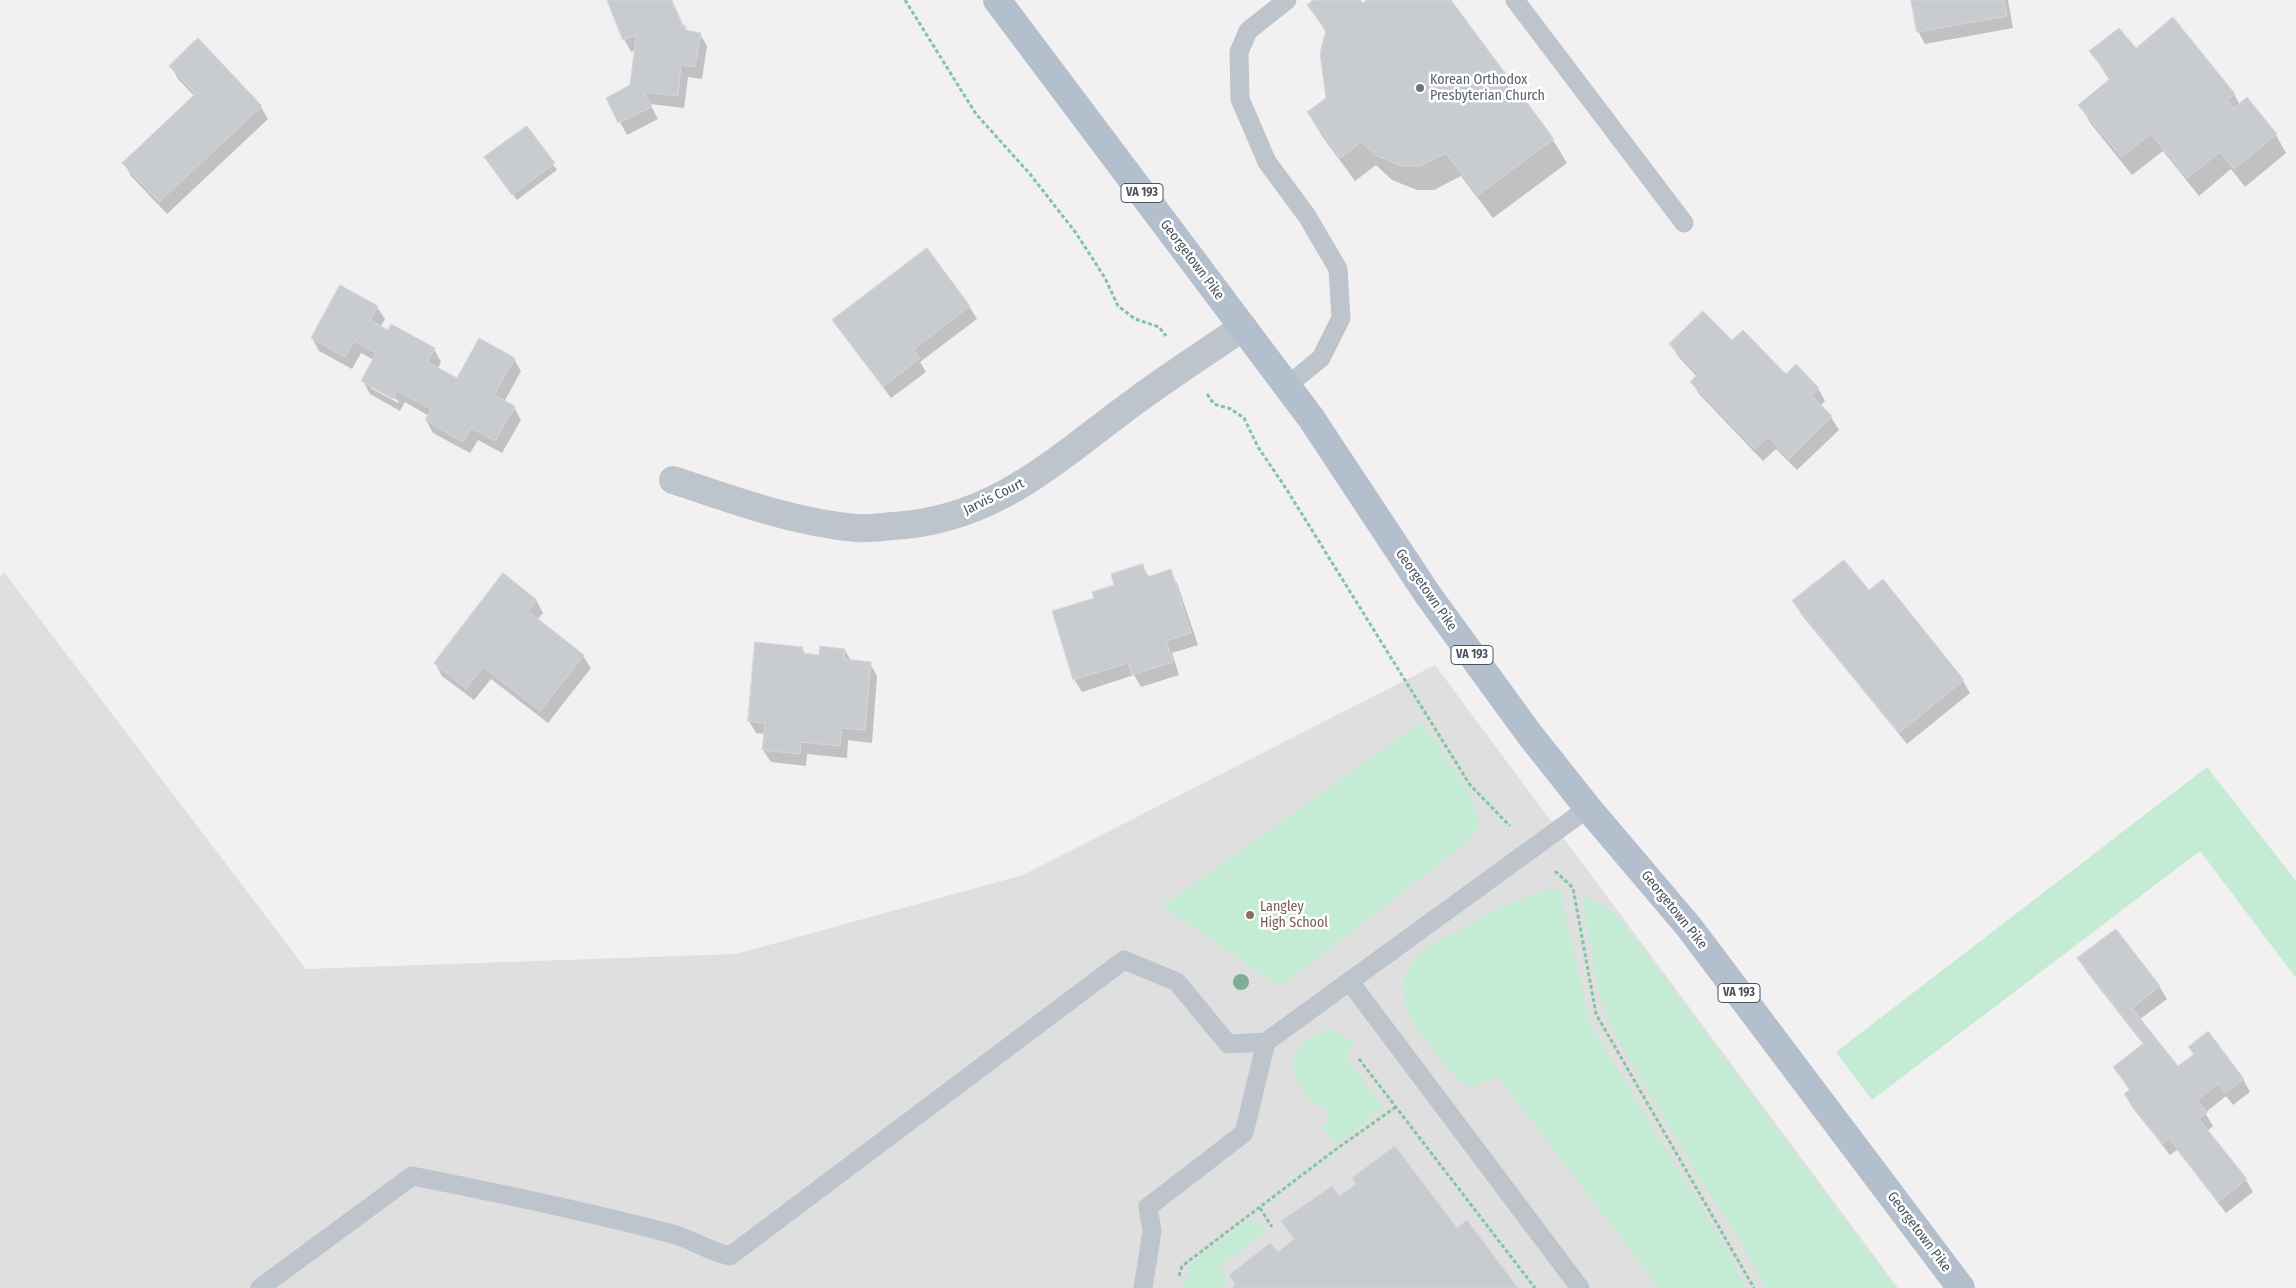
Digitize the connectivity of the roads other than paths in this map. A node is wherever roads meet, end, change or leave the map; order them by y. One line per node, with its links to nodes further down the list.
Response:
1 (997, 0): 5 (main road, Georgetown Pike / VA 193)
2 (1287, 0): 6 (lane)
3 (1515, 0): 4 (lane)
4 (1684, 222)
5 (1243, 327): 6 (main road, Georgetown Pike / VA 193); 7 (street, Jarvis Court)
6 (1287, 386): 8 (main road, Georgetown Pike / VA 193)
7 (673, 480)
8 (1588, 808): 9 (lane); 14 (main road, Georgetown Pike / VA 193)
9 (1350, 982): 10 (lane); 13 (lane)
10 (1266, 1042): 11 (lane); 12 (lane)
11 (260, 1288)
12 (1143, 1288)
13 (1580, 1288)
14 (1961, 1288)

